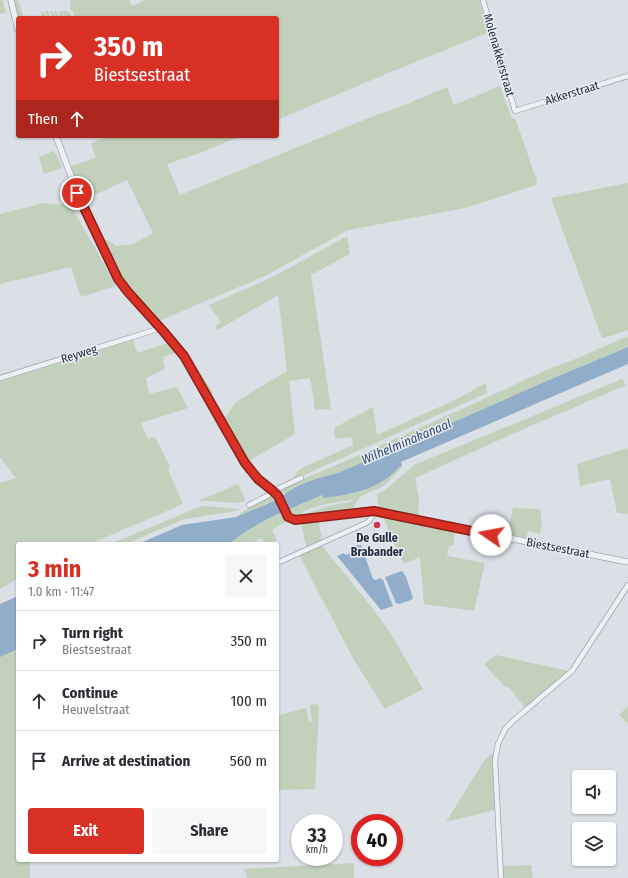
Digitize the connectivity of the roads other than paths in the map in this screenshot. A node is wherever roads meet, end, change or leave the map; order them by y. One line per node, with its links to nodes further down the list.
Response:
1 (11, 0): 3 (street)
2 (483, 0): 5 (street, Molenakkerstraat)
3 (16, 21)
4 (628, 76): 5 (street, Akkerstraat)
5 (515, 111)
6 (57, 138): 10 (street, Biestsestraat)
7 (158, 329): 8 (street, Reyweg)
8 (0, 378)
9 (301, 478): 10 (street)
10 (273, 491): 11 (street); 12 (street, Biestsestraat)
11 (249, 505)
12 (374, 511): 13 (street); 14 (street, Biestsestraat)
13 (279, 562)
14 (628, 562)
15 (628, 585): 16 (street)
16 (501, 878)

